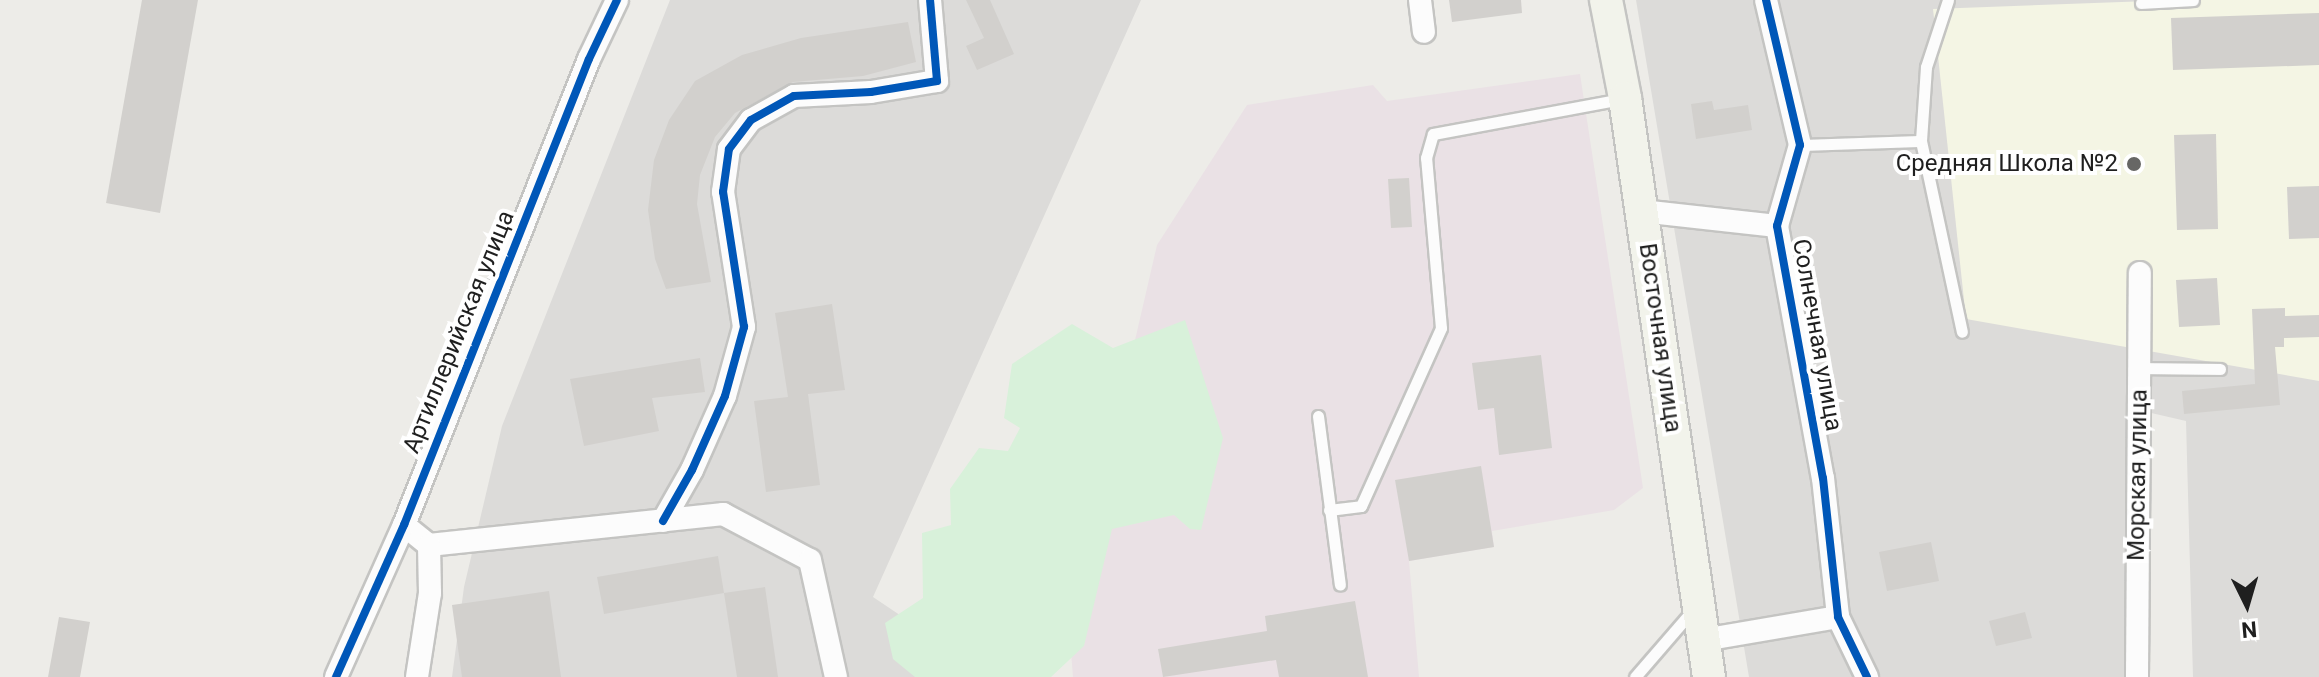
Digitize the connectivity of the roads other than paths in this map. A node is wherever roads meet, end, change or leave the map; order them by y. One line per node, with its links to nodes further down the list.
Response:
1 (617, 0): 22 (street, Артиллерийская улица)
2 (930, 0): 21 (street)
3 (1420, 0): 9 (street)
4 (1606, 0): 10 (street, Восточная улица)
5 (1766, 0): 12 (street, Солнечная улица)
6 (1948, 0): 11 (lane)
7 (2193, 0): 8 (lane)
8 (2141, 3)
9 (1424, 32)
10 (1625, 98): 13 (street, Восточная улица); 20 (lane)
11 (1921, 141): 12 (lane); 16 (lane)
12 (1800, 145): 14 (street, Солнечная улица)
13 (1641, 211): 14 (street); 25 (street, Восточная улица)
14 (1777, 226): 26 (street, Солнечная улица)
15 (2140, 273): 17 (street, Морская улица)
16 (1962, 332)
17 (2140, 368): 18 (lane); 34 (street, Морская улица)
18 (2220, 369)
19 (1318, 416): 20 (lane)
20 (1329, 510): 24 (lane)
21 (663, 521): 23 (street); 30 (street)
22 (404, 525): 23 (street); 28 (street, Артиллерийская улица)
23 (429, 545): 29 (street)
24 (1340, 585)
25 (1698, 605): 27 (street, Восточная улица); 31 (lane)
26 (1838, 617): 27 (street); 33 (street, Солнечная улица)
27 (1703, 640): 32 (street, Восточная улица)
28 (336, 677)
29 (417, 677)
30 (836, 677)
31 (1635, 677)
32 (1709, 677)
33 (1867, 677)
34 (2137, 677)

